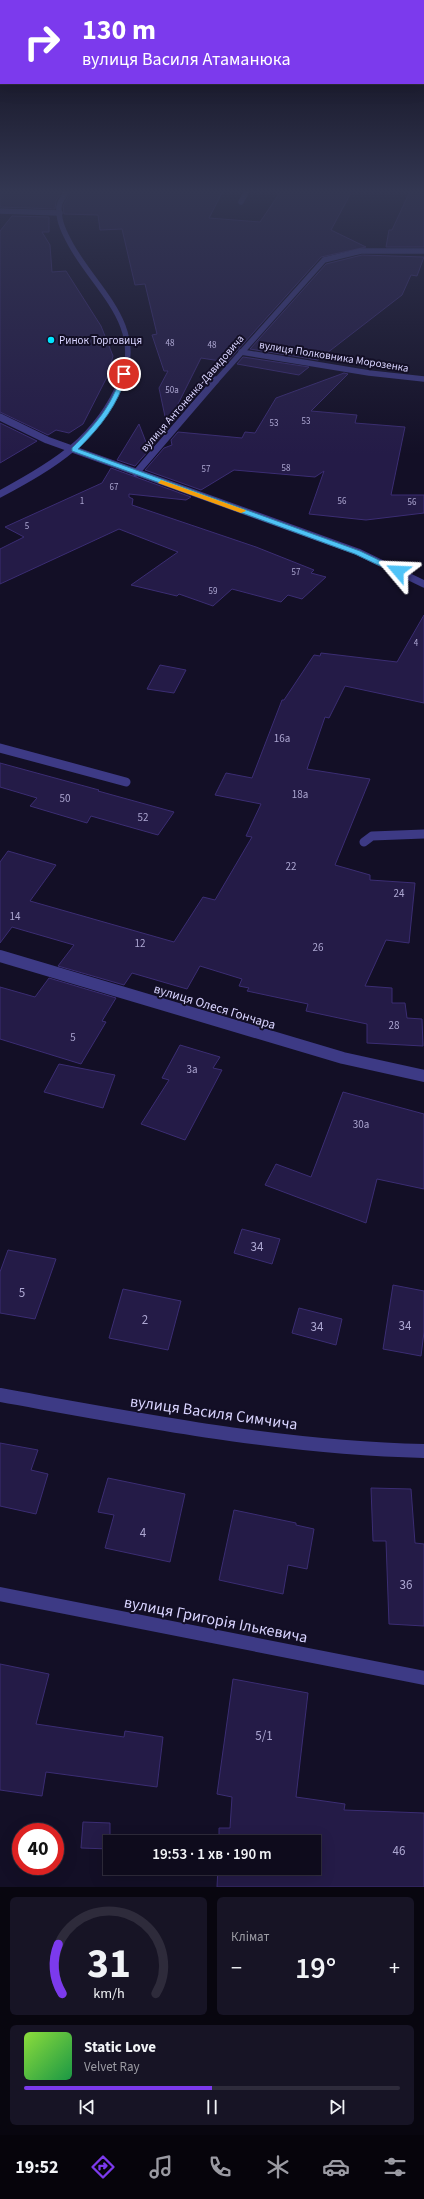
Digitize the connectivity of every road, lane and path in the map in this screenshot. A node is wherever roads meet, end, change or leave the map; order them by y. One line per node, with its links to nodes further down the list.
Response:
1 (94, 279): 6 (street)
2 (307, 279): 3 (street, вулиця Антоненка-Давидовича)
3 (241, 352): 4 (street, вулиця Полковника Морозенка); 7 (street, вулиця Антоненка-Давидовича)
4 (424, 379)
5 (0, 417): 6 (street)
6 (74, 449): 7 (street); 8 (street)
7 (136, 473): 9 (street)
8 (0, 494)
9 (424, 584)
10 (0, 748): 11 (street)
11 (126, 782)
12 (424, 834): 13 (street)
13 (364, 842)
14 (0, 956): 15 (street, вулиця Олеся Гончара)
15 (424, 1076)
16 (0, 1395): 17 (street, вулиця Василя Симчича)
17 (424, 1451)
18 (0, 1594): 19 (street, вулиця Григорія Ількевича)
19 (424, 1678)

